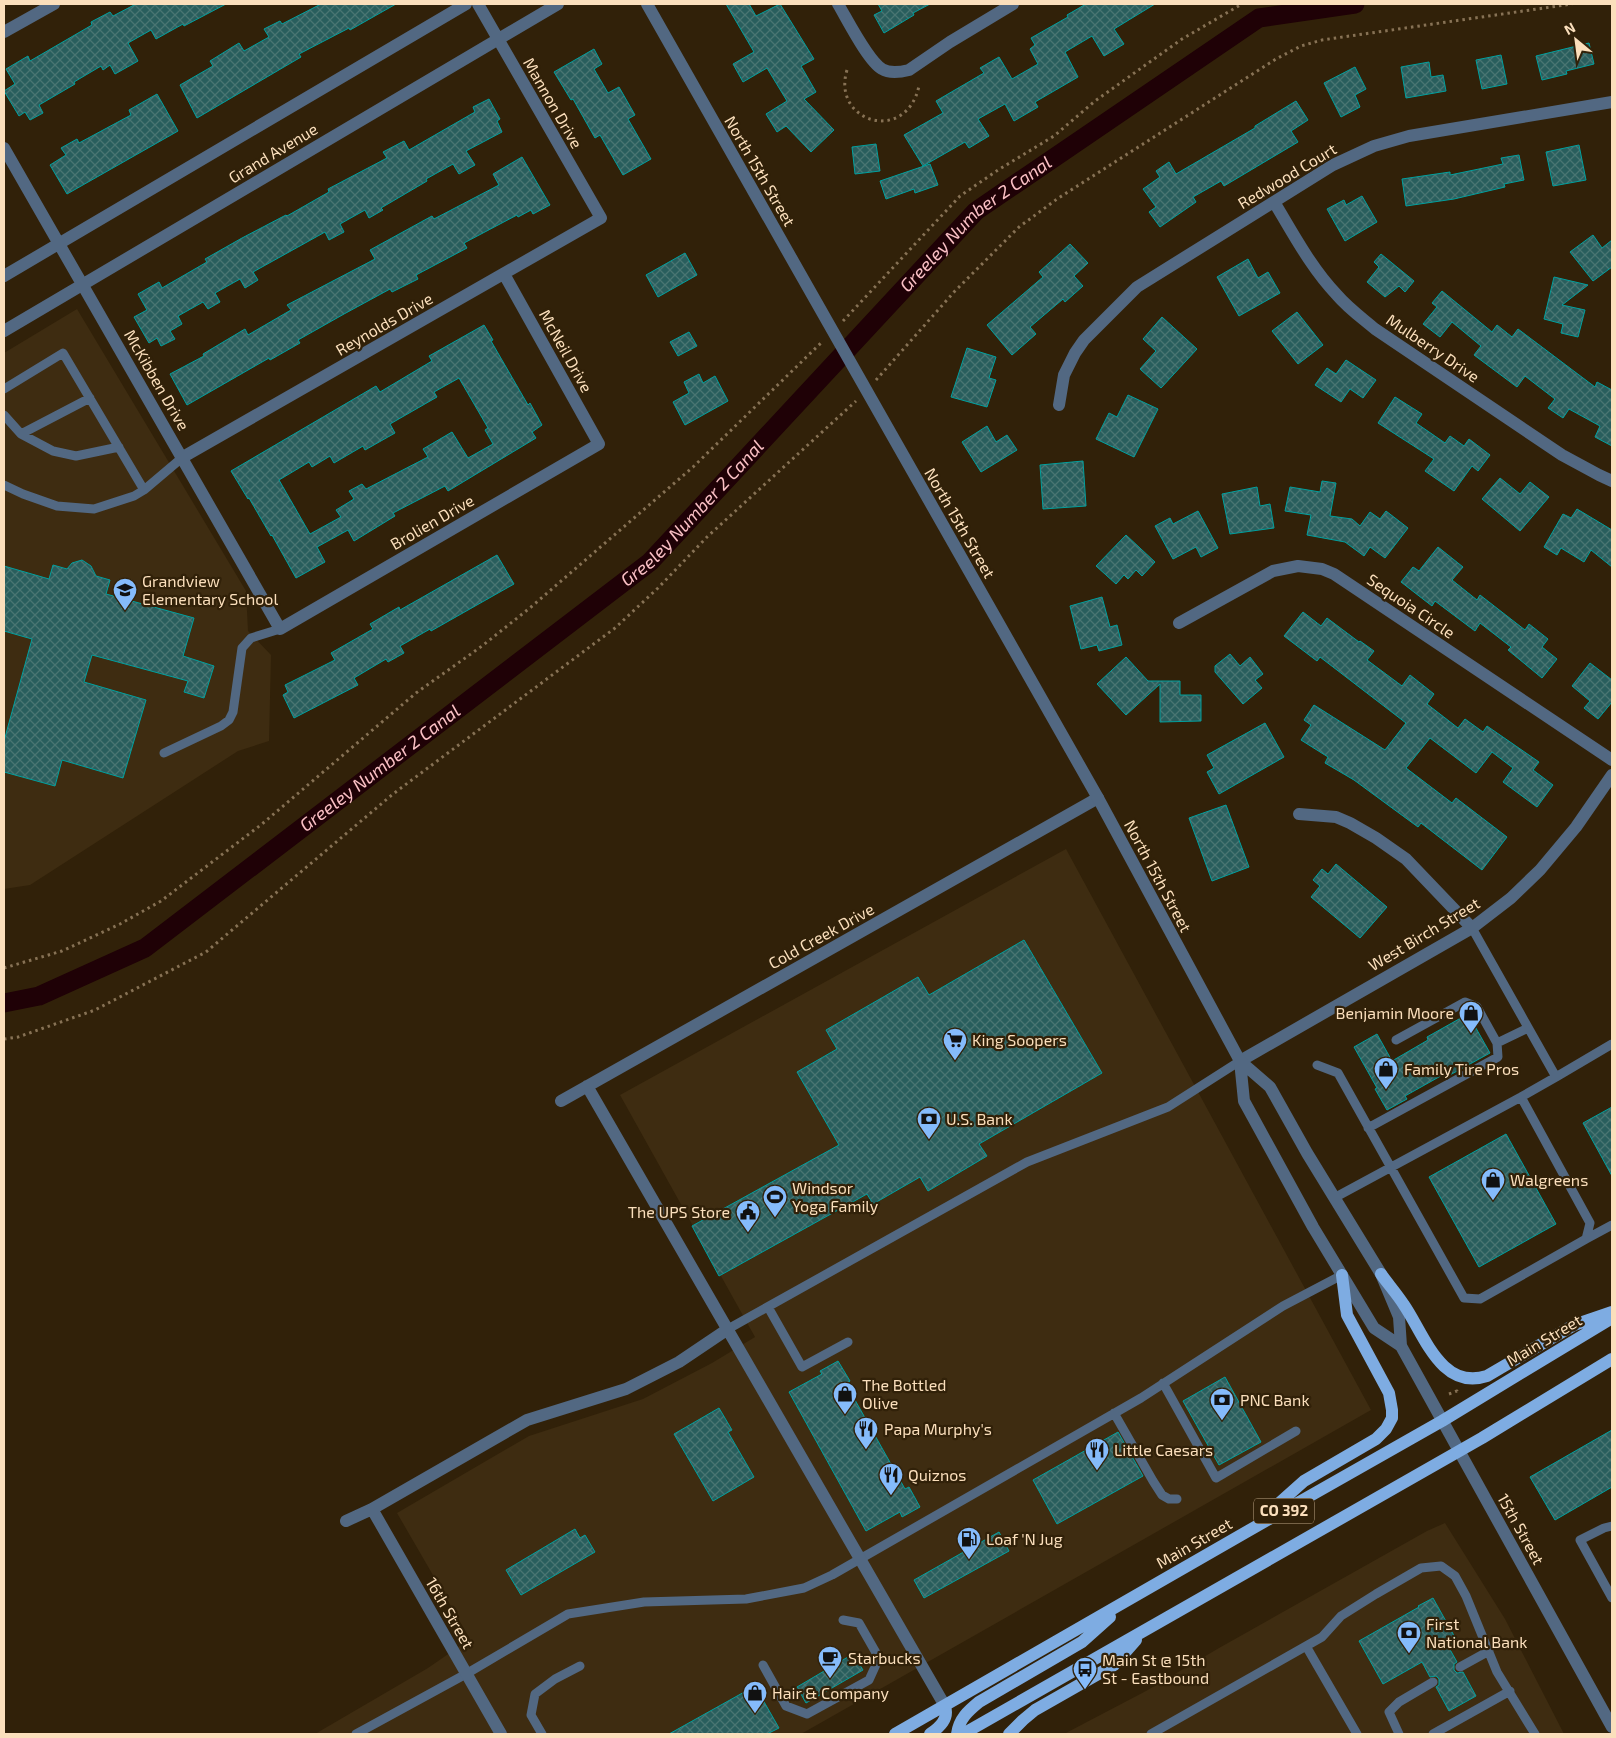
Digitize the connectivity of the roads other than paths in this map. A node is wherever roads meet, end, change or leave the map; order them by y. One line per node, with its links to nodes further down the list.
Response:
1 (54, 4): 8 (street)
2 (466, 4): 14 (street, Grand Avenue)
3 (478, 4): 9 (street, Mannon Drive)
4 (558, 4): 9 (street, Grand Avenue)
5 (647, 4): 35 (street, North 15th Street)
6 (838, 4): 7 (street)
7 (1013, 4)
8 (4, 32)
9 (498, 39): 13 (street, Mannon Drive); 17 (street, Grand Avenue)
10 (1612, 102): 12 (street, Redwood Court)
11 (4, 148): 14 (street, McKibben Drive)
12 (1274, 202): 21 (street, Redwood Court); 27 (street, Mulberry Drive)
13 (601, 218): 15 (street, Reynolds Drive)
14 (59, 243): 16 (street, Grand Avenue); 17 (street, McKibben Drive)
15 (504, 274): 24 (street, McNeil Drive); 26 (street, Reynolds Drive)
16 (4, 276)
17 (82, 284): 18 (street, Grand Avenue); 26 (street, McKibben Drive)
18 (4, 331)
19 (4, 389): 20 (lane)
20 (90, 398): 23 (lane); 25 (lane)
21 (1059, 405)
22 (4, 415): 23 (lane)
23 (21, 434): 25 (lane)
24 (599, 444): 31 (street, Brolien Drive)
25 (119, 447): 29 (lane)
26 (183, 458): 29 (lane); 31 (street, McKibben Drive)
27 (1612, 481)
28 (4, 485): 29 (lane)
29 (144, 490)
30 (1179, 623): 33 (street, Sequoia Circle)
31 (280, 629): 32 (lane)
32 (164, 754)
33 (1612, 760)
34 (1612, 775): 37 (street, West Birch Street)
35 (1098, 798): 42 (street, North 15th Street); 45 (street, Cold Creek Drive)
36 (1299, 814): 37 (street)
37 (1472, 928): 38 (lane); 42 (street, West Birch Street)
38 (1528, 1028): 40 (lane); 44 (lane)
39 (1396, 1040): 40 (lane)
40 (1497, 1043): 48 (lane)
41 (1612, 1044): 44 (lane)
42 (1240, 1061): 49 (street, North 15th Street); 50 (street, North 15th Street); 57 (lane)
43 (1317, 1065): 48 (lane)
44 (1556, 1077): 46 (lane)
45 (587, 1086): 47 (street, Cold Creek Drive); 60 (street)
46 (1521, 1097): 51 (lane); 54 (lane)
47 (560, 1101)
48 (1368, 1128): 51 (lane)
49 (1307, 1153): 52 (street, 15th Street)
50 (1279, 1164): 56 (street, 15th Street)
51 (1390, 1168): 52 (lane); 54 (lane)
52 (1334, 1198): 55 (street, 15th Street)
53 (1612, 1225): 54 (lane)
54 (1586, 1239)
55 (1381, 1274): 58 (main road); 62 (street, 15th Street)
56 (1342, 1275): 62 (street, 15th Street); 64 (lane); 73 (main road)
57 (768, 1307): 60 (lane); 61 (lane)
58 (1612, 1312)
59 (1612, 1318): 66 (main road, Main Street / CO 392)
60 (728, 1329): 70 (street); 74 (street)
61 (848, 1342)
62 (1401, 1346): 66 (street, 15th Street)
63 (1612, 1359): 68 (main road, CO 392)
64 (1163, 1383): 65 (lane); 67 (lane)
65 (1114, 1413): 69 (lane); 74 (lane)
66 (1442, 1421): 68 (street, 15th Street); 73 (main road, Main Street / CO 392)
67 (1296, 1431)
68 (1459, 1451): 78 (main road, CO 392); 88 (street, 15th Street)
69 (1177, 1500)
70 (372, 1508): 71 (street); 84 (street, 16th Street)
71 (346, 1521)
72 (1612, 1526): 75 (lane)
73 (1248, 1531): 76 (main road, Main Street / CO 392)
74 (860, 1559): 84 (lane); 87 (street)
75 (1612, 1598)
76 (1126, 1602): 87 (main road, Main Street / CO 392); 94 (main road)
77 (842, 1620): 81 (lane)
78 (1144, 1631): 95 (main road, CO 392); 96 (main road)
79 (1306, 1646): 80 (lane); 97 (lane); 98 (lane)
80 (1489, 1651): 83 (lane); 86 (lane)
81 (763, 1665)
82 (580, 1666): 91 (lane)
83 (1460, 1667)
84 (466, 1674): 89 (lane); 90 (street, 16th Street)
85 (1433, 1682): 99 (lane)
86 (1510, 1691): 100 (lane); 101 (lane)
87 (945, 1706): 92 (main road, Main Street / CO 392); 93 (main road)
88 (1612, 1727)
89 (356, 1734)
90 (501, 1734)
91 (542, 1734)
92 (895, 1734)
93 (930, 1734)
94 (957, 1734)
95 (963, 1734)
96 (1009, 1734)
97 (1151, 1734)
98 (1357, 1734)
99 (1400, 1734)
100 (1433, 1734)
101 (1535, 1734)

